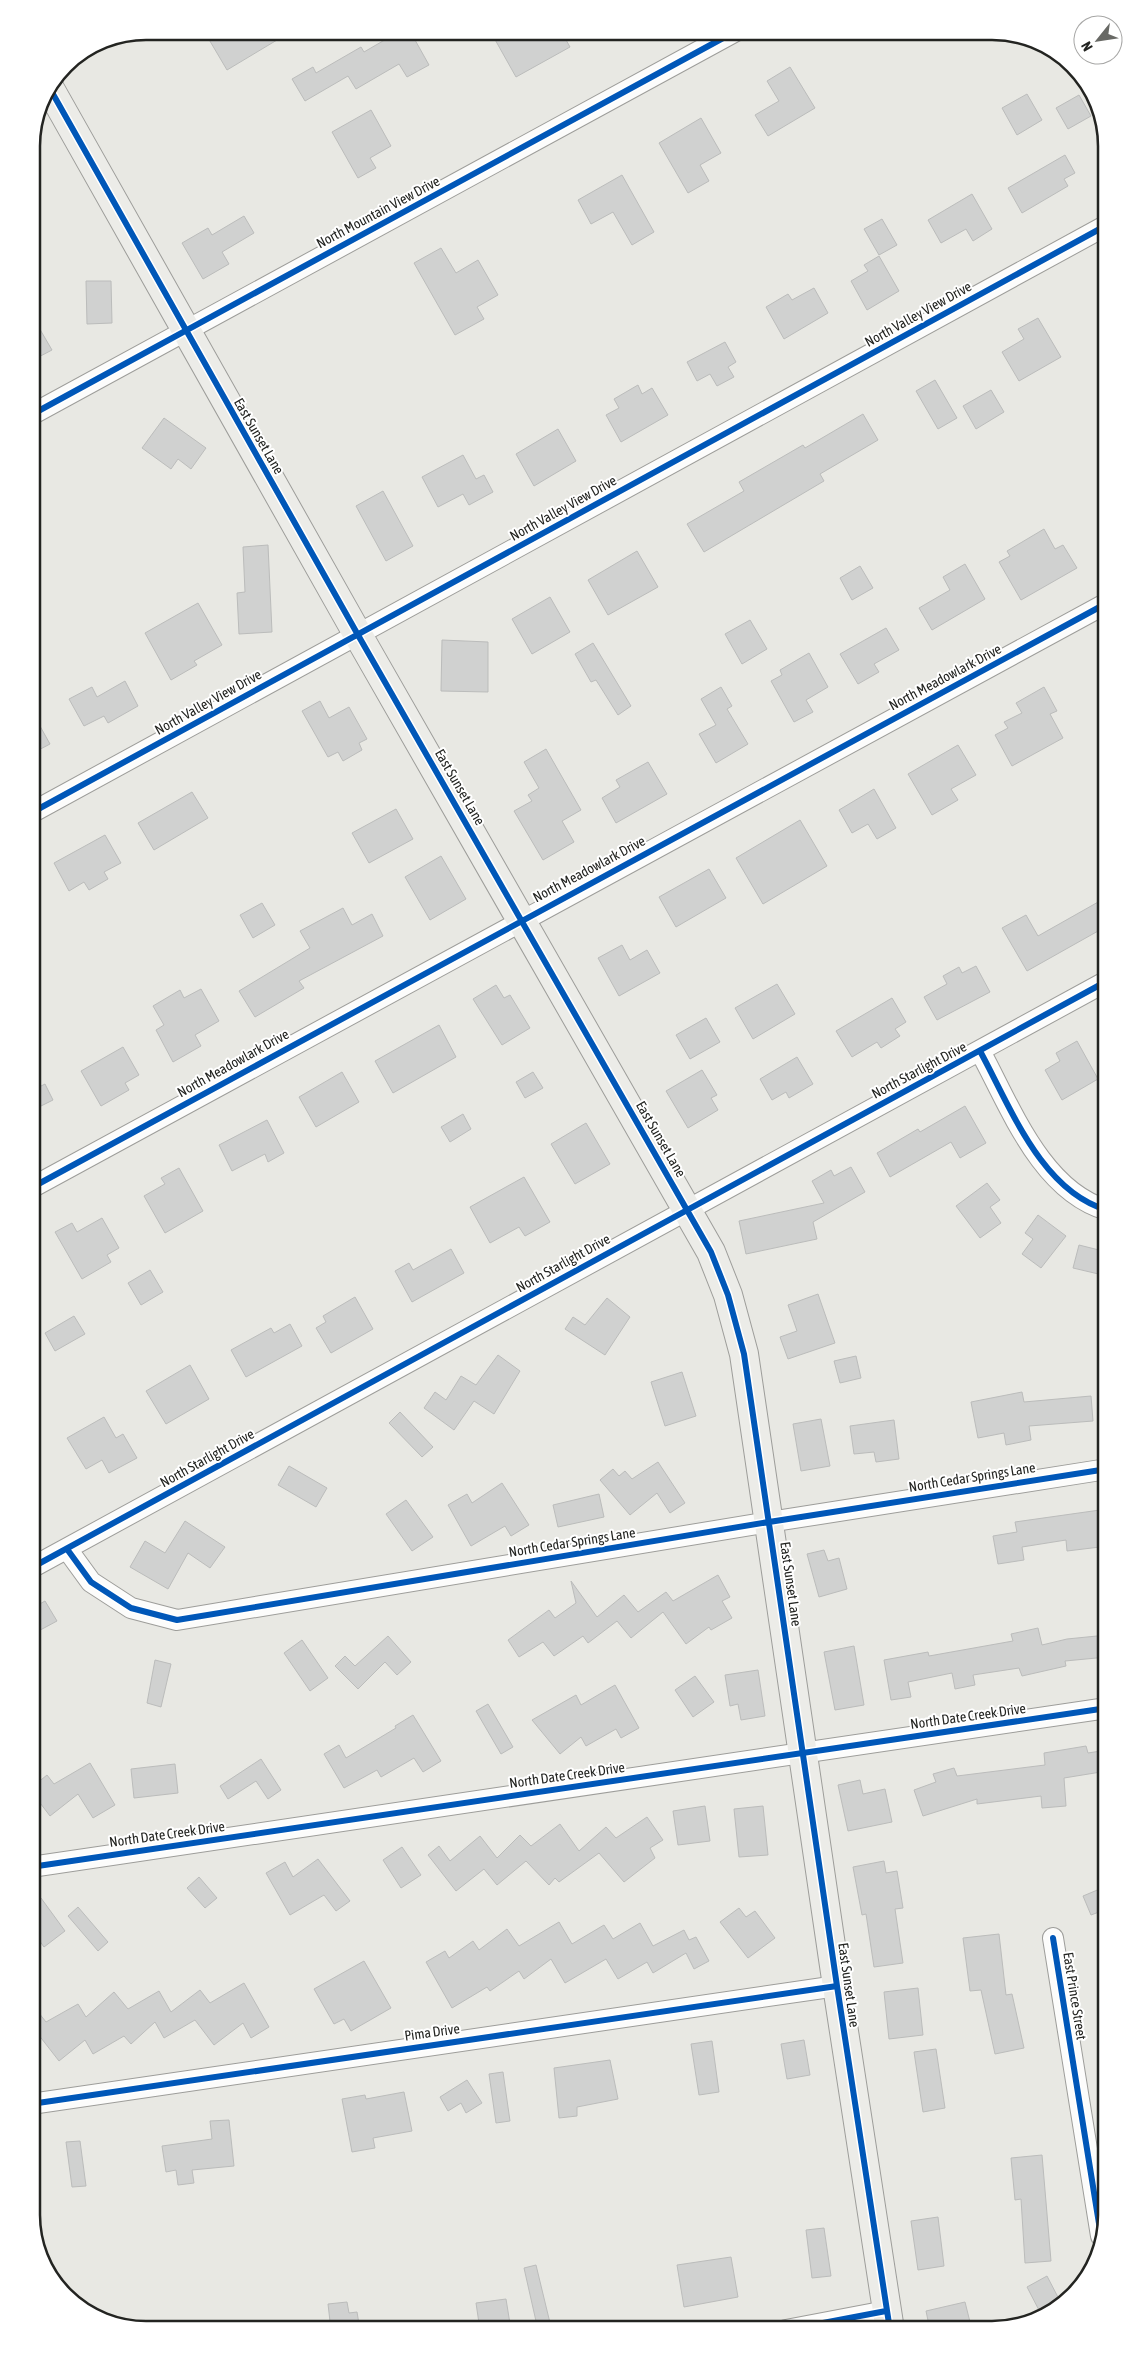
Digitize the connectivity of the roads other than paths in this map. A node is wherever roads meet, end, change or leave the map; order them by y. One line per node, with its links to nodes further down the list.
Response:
1 (719, 40): 4 (street, North Mountain View Drive)
2 (53, 95): 4 (street, East Sunset Lane)
3 (1098, 230): 7 (street, North Valley View Drive)
4 (185, 330): 5 (street, North Mountain View Drive); 7 (street, East Sunset Lane)
5 (40, 411)
6 (1098, 608): 9 (street, North Meadowlark Drive)
7 (358, 635): 8 (street, North Valley View Drive); 9 (street, East Sunset Lane)
8 (40, 808)
9 (522, 920): 12 (street, North Meadowlark Drive); 14 (street, East Sunset Lane)
10 (1098, 986): 11 (street, North Starlight Drive)
11 (980, 1051): 13 (street); 14 (street, North Starlight Drive)
12 (40, 1183)
13 (1098, 1208)
14 (687, 1210): 16 (street, East Sunset Lane); 17 (street, North Starlight Drive)
15 (1098, 1470): 16 (street, North Cedar Springs Lane)
16 (769, 1522): 17 (street, North Cedar Springs Lane); 20 (street, East Sunset Lane)
17 (67, 1548): 18 (street, North Starlight Drive)
18 (40, 1563)
19 (1098, 1709): 20 (street, North Date Creek Drive)
20 (803, 1752): 21 (street, North Date Creek Drive); 23 (street, East Sunset Lane)
21 (40, 1866)
22 (1053, 1938): 25 (street, East Prince Street)
23 (837, 1986): 24 (street, Pima Drive); 26 (street, East Sunset Lane)
24 (40, 2103)
25 (1098, 2221)
26 (888, 2320)

